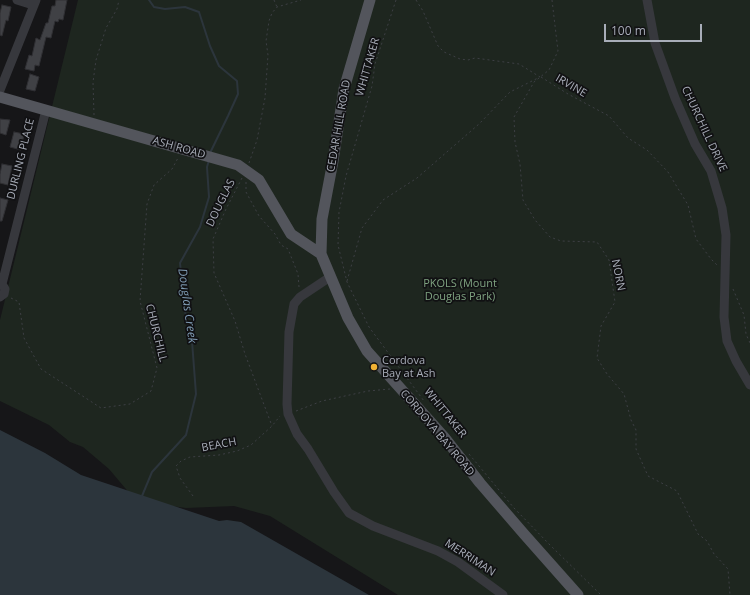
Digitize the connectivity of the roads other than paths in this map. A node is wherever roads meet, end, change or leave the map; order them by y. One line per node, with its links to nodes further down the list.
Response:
1 (17, 0): 4 (street)
2 (370, 0): 8 (main road, CEDAR HILL ROAD)
3 (647, 0): 12 (street, CHURCHILL DRIVE)
4 (35, 2): 5 (street)
5 (0, 90)
6 (0, 97): 7 (main road, ASH ROAD)
7 (46, 110): 8 (main road, ASH ROAD); 10 (street, DURLING PLACE)
8 (322, 254): 9 (main road, CORDOVA BAY ROAD)
9 (330, 277): 13 (street, MERRIMAN); 14 (main road, CORDOVA BAY ROAD)
10 (1, 283): 11 (street, DURLING PLACE)
11 (2, 296)
12 (750, 385)
13 (503, 595)
14 (578, 595)

